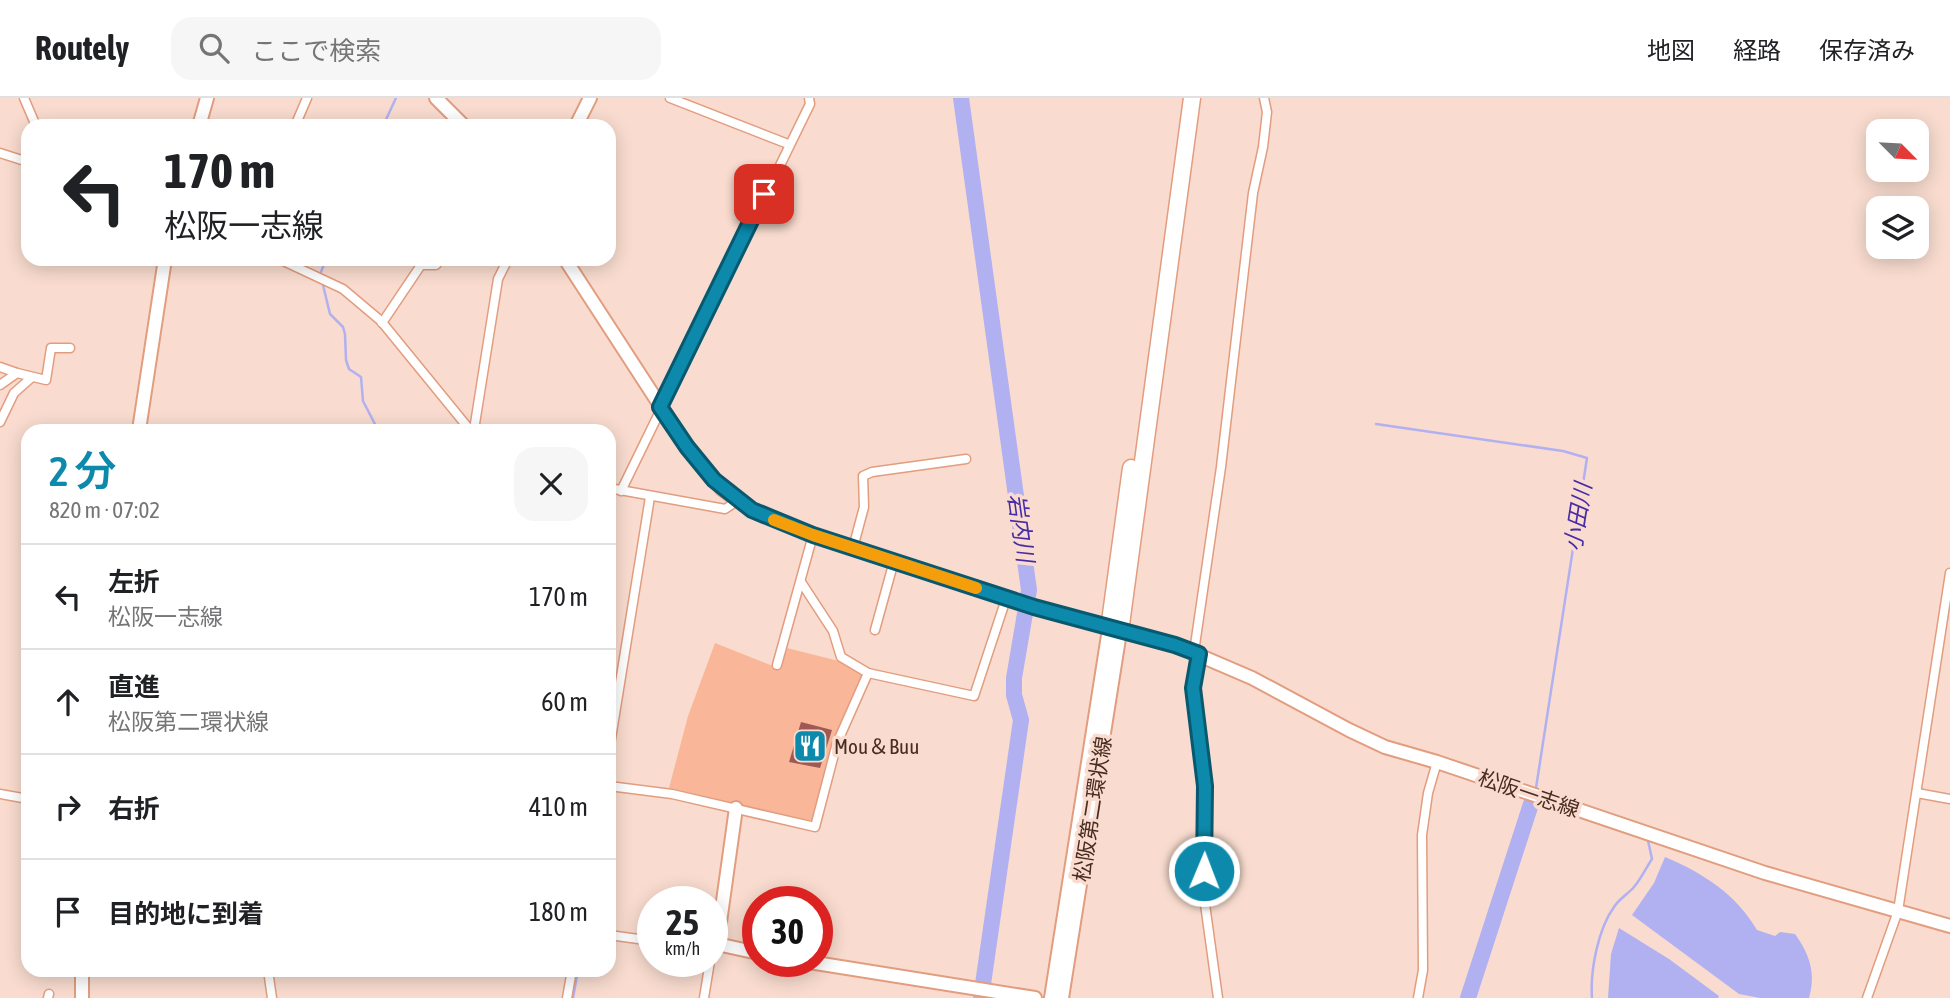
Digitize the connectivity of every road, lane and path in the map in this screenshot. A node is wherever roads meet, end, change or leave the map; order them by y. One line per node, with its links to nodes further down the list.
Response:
1 (24, 98): 11 (street)
2 (207, 98): 12 (main road)
3 (307, 98): 13 (street)
4 (436, 98): 14 (main road)
5 (590, 98): 15 (main road)
6 (670, 98): 16 (street)
7 (809, 98): 16 (street)
8 (1182, 98): 47 (highway)
9 (1192, 98): 47 (highway)
10 (1264, 98): 48 (street)
11 (33, 119)
12 (202, 119)
13 (298, 119)
14 (457, 119)
15 (580, 119)
16 (788, 144): 30 (street)
17 (0, 153): 18 (street)
18 (21, 160)
19 (164, 266): 32 (main road)
20 (294, 266): 24 (street)
21 (420, 266): 24 (street)
22 (504, 266): 34 (street)
23 (569, 266): 30 (main road)
24 (382, 323): 33 (street)
25 (70, 348): 28 (street)
26 (0, 367): 27 (street)
27 (17, 373): 28 (street); 29 (street)
28 (31, 378): 31 (street)
29 (0, 385)
30 (660, 407): 37 (street); 39 (main road)
31 (0, 422)
32 (140, 424)
33 (467, 424)
34 (473, 424)
35 (966, 459): 41 (street)
36 (616, 490): 37 (street)
37 (621, 491): 38 (street)
38 (650, 496): 39 (street); 51 (street)
39 (737, 500): 40 (main road)
40 (813, 535): 41 (main road); 44 (street)
41 (853, 548): 42 (main road)
42 (894, 561): 46 (street); 47 (main road)
43 (1950, 573): 54 (street)
44 (801, 582): 49 (street); 50 (street)
45 (1004, 605): 50 (street)
46 (875, 630)
47 (1114, 630): 48 (main road, 松阪一志線); 74 (main road, 松阪第二環状線); 75 (main road, 松阪第二環状線)
48 (1197, 653): 52 (main road, 松阪一志線); 76 (street)
49 (777, 665)
50 (867, 673): 58 (street)
51 (616, 707)
52 (1437, 762): 60 (main road, 松阪一志線); 77 (street)
53 (616, 787): 58 (street)
54 (1917, 793): 57 (street); 60 (street)
55 (0, 794): 56 (street)
56 (21, 798)
57 (1950, 799)
58 (736, 808): 59 (main road)
59 (724, 886)
60 (1898, 911): 61 (main road, 松阪一志線); 78 (street)
61 (1950, 926)
62 (616, 937): 63 (street)
63 (637, 939)
64 (833, 966): 73 (main road)
65 (82, 977): 69 (main road)
66 (269, 977): 70 (street)
67 (571, 977): 71 (street)
68 (707, 977): 72 (street)
69 (82, 998)
70 (272, 998)
71 (567, 998)
72 (704, 998)
73 (1035, 998)
74 (1051, 998)
75 (1062, 998)
76 (1218, 998)
77 (1418, 998)
78 (1867, 998)

